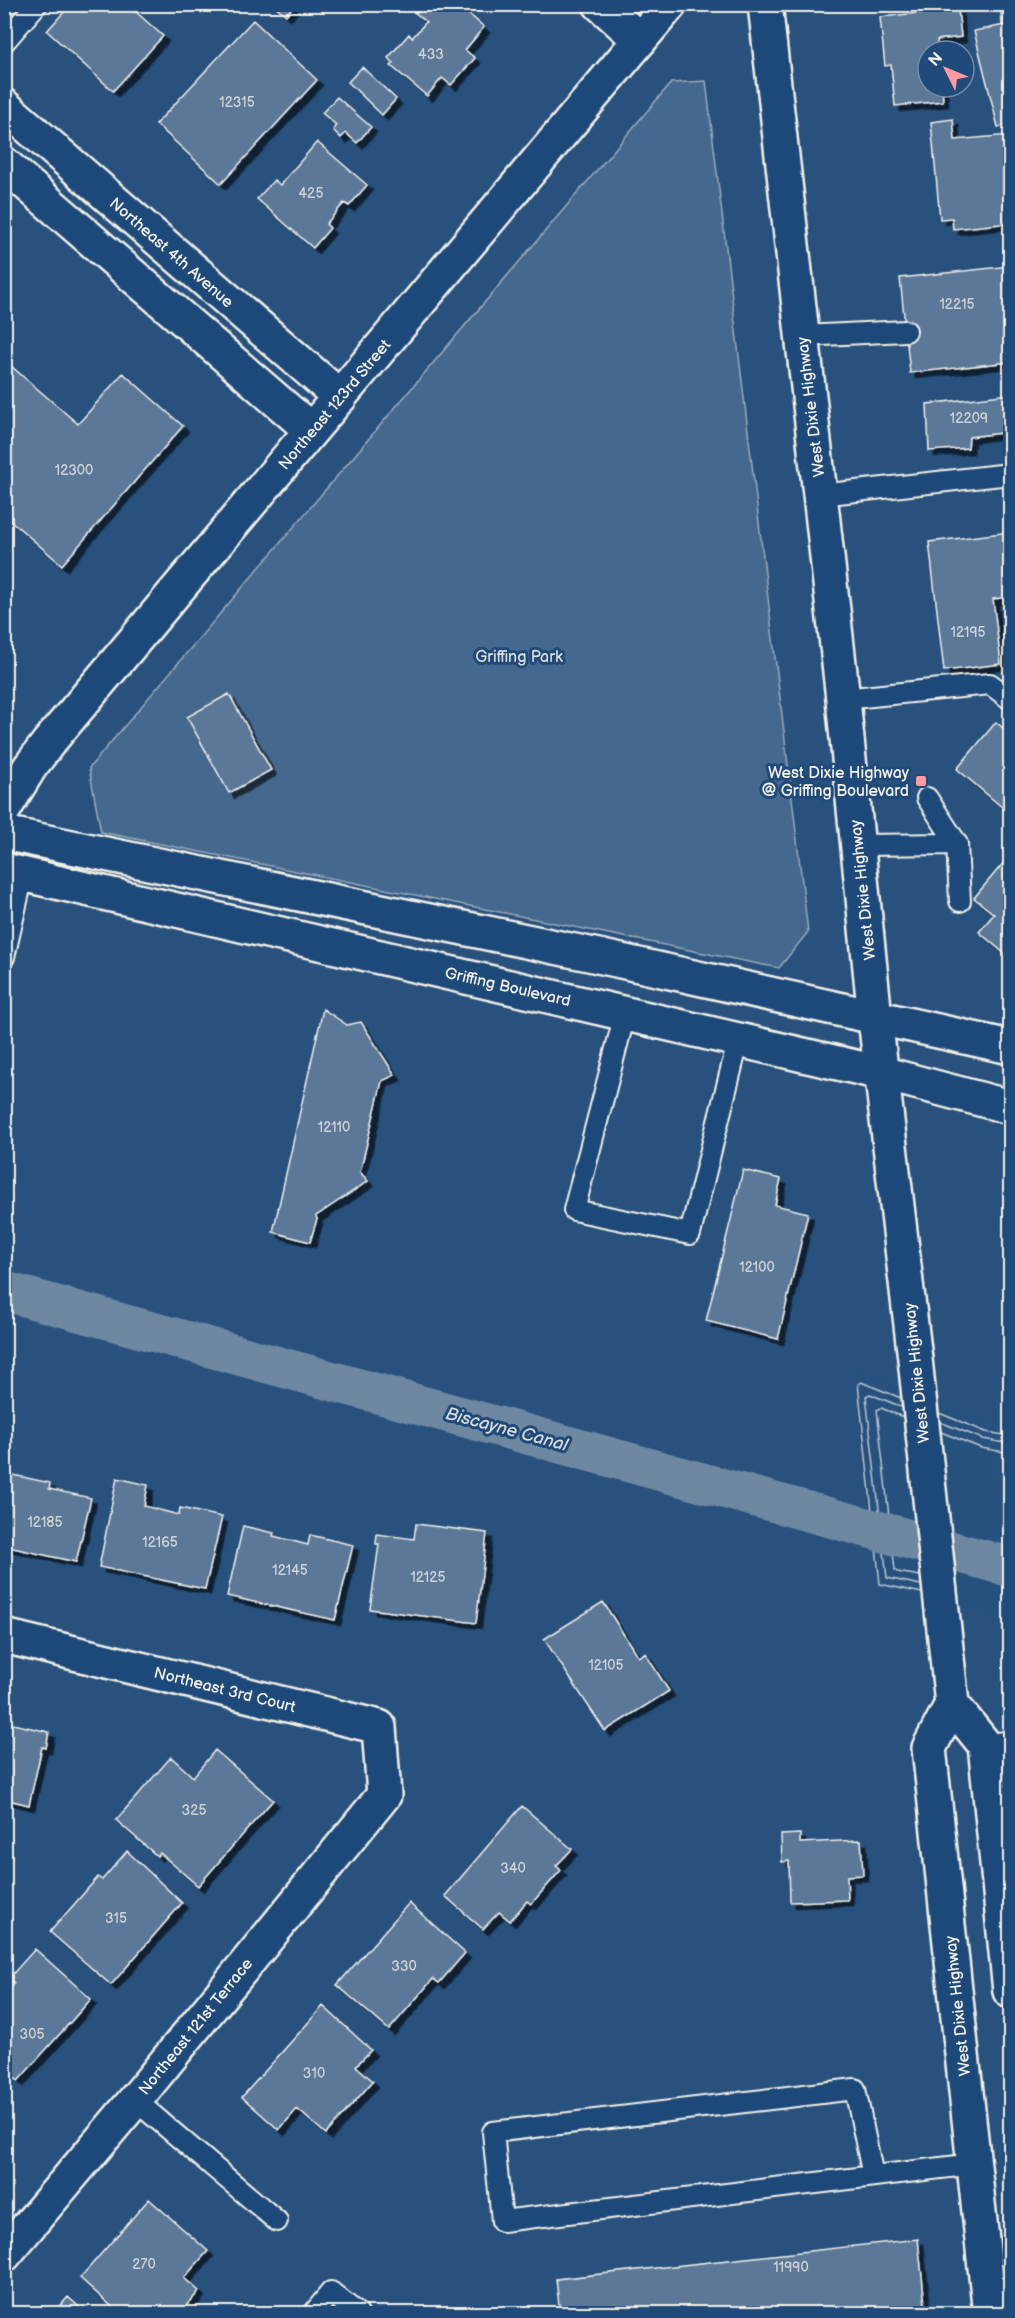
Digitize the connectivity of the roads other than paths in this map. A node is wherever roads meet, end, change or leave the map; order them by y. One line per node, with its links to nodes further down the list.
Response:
1 (37, 4): 5 (lane)
2 (670, 4): 4 (street, Northeast 123rd Street)
3 (765, 4): 9 (street, West Dixie Highway)
4 (620, 18): 10 (street, Northeast 123rd Street)
5 (4, 42)
6 (4, 106): 10 (street, Northeast 4th Avenue)
7 (4, 164): 11 (street)
8 (906, 331): 9 (lane)
9 (802, 336): 13 (street, West Dixie Highway)
10 (340, 397): 11 (street, Northeast 123rd Street)
11 (311, 430): 17 (street, Northeast 123rd Street)
12 (1011, 474): 13 (lane)
13 (820, 495): 14 (street, West Dixie Highway)
14 (843, 699): 15 (lane); 20 (street, West Dixie Highway)
15 (1011, 699)
16 (927, 798): 19 (lane)
17 (4, 809)
18 (4, 833): 25 (street)
19 (957, 844): 20 (lane); 22 (lane)
20 (858, 845): 25 (street, West Dixie Highway)
21 (14, 872): 23 (lane); 24 (street, Griffing Boulevard)
22 (960, 901)
23 (4, 957)
24 (625, 1014): 26 (street, Griffing Boulevard); 26 (lane)
25 (874, 1018): 27 (street); 28 (street, West Dixie Highway)
26 (738, 1042): 28 (street, Griffing Boulevard)
27 (1011, 1047)
28 (881, 1073): 29 (street, Griffing Boulevard); 31 (street, West Dixie Highway)
29 (1011, 1107)
30 (4, 1636): 33 (street, Northeast 3rd Court)
31 (952, 1704): 32 (street); 37 (street, West Dixie Highway)
32 (998, 1743): 34 (street)
33 (384, 1795): 36 (street, Northeast 121st Terrace)
34 (1007, 1931): 35 (street)
35 (1011, 1991)
36 (135, 2100): 39 (lane); 40 (street, Northeast 121st Terrace)
37 (974, 2164): 38 (lane); 43 (street, West Dixie Highway)
38 (873, 2176): 38 (lane)
39 (277, 2221)
40 (4, 2255)
41 (313, 2313): 42 (lane)
42 (358, 2313)
43 (990, 2313)

